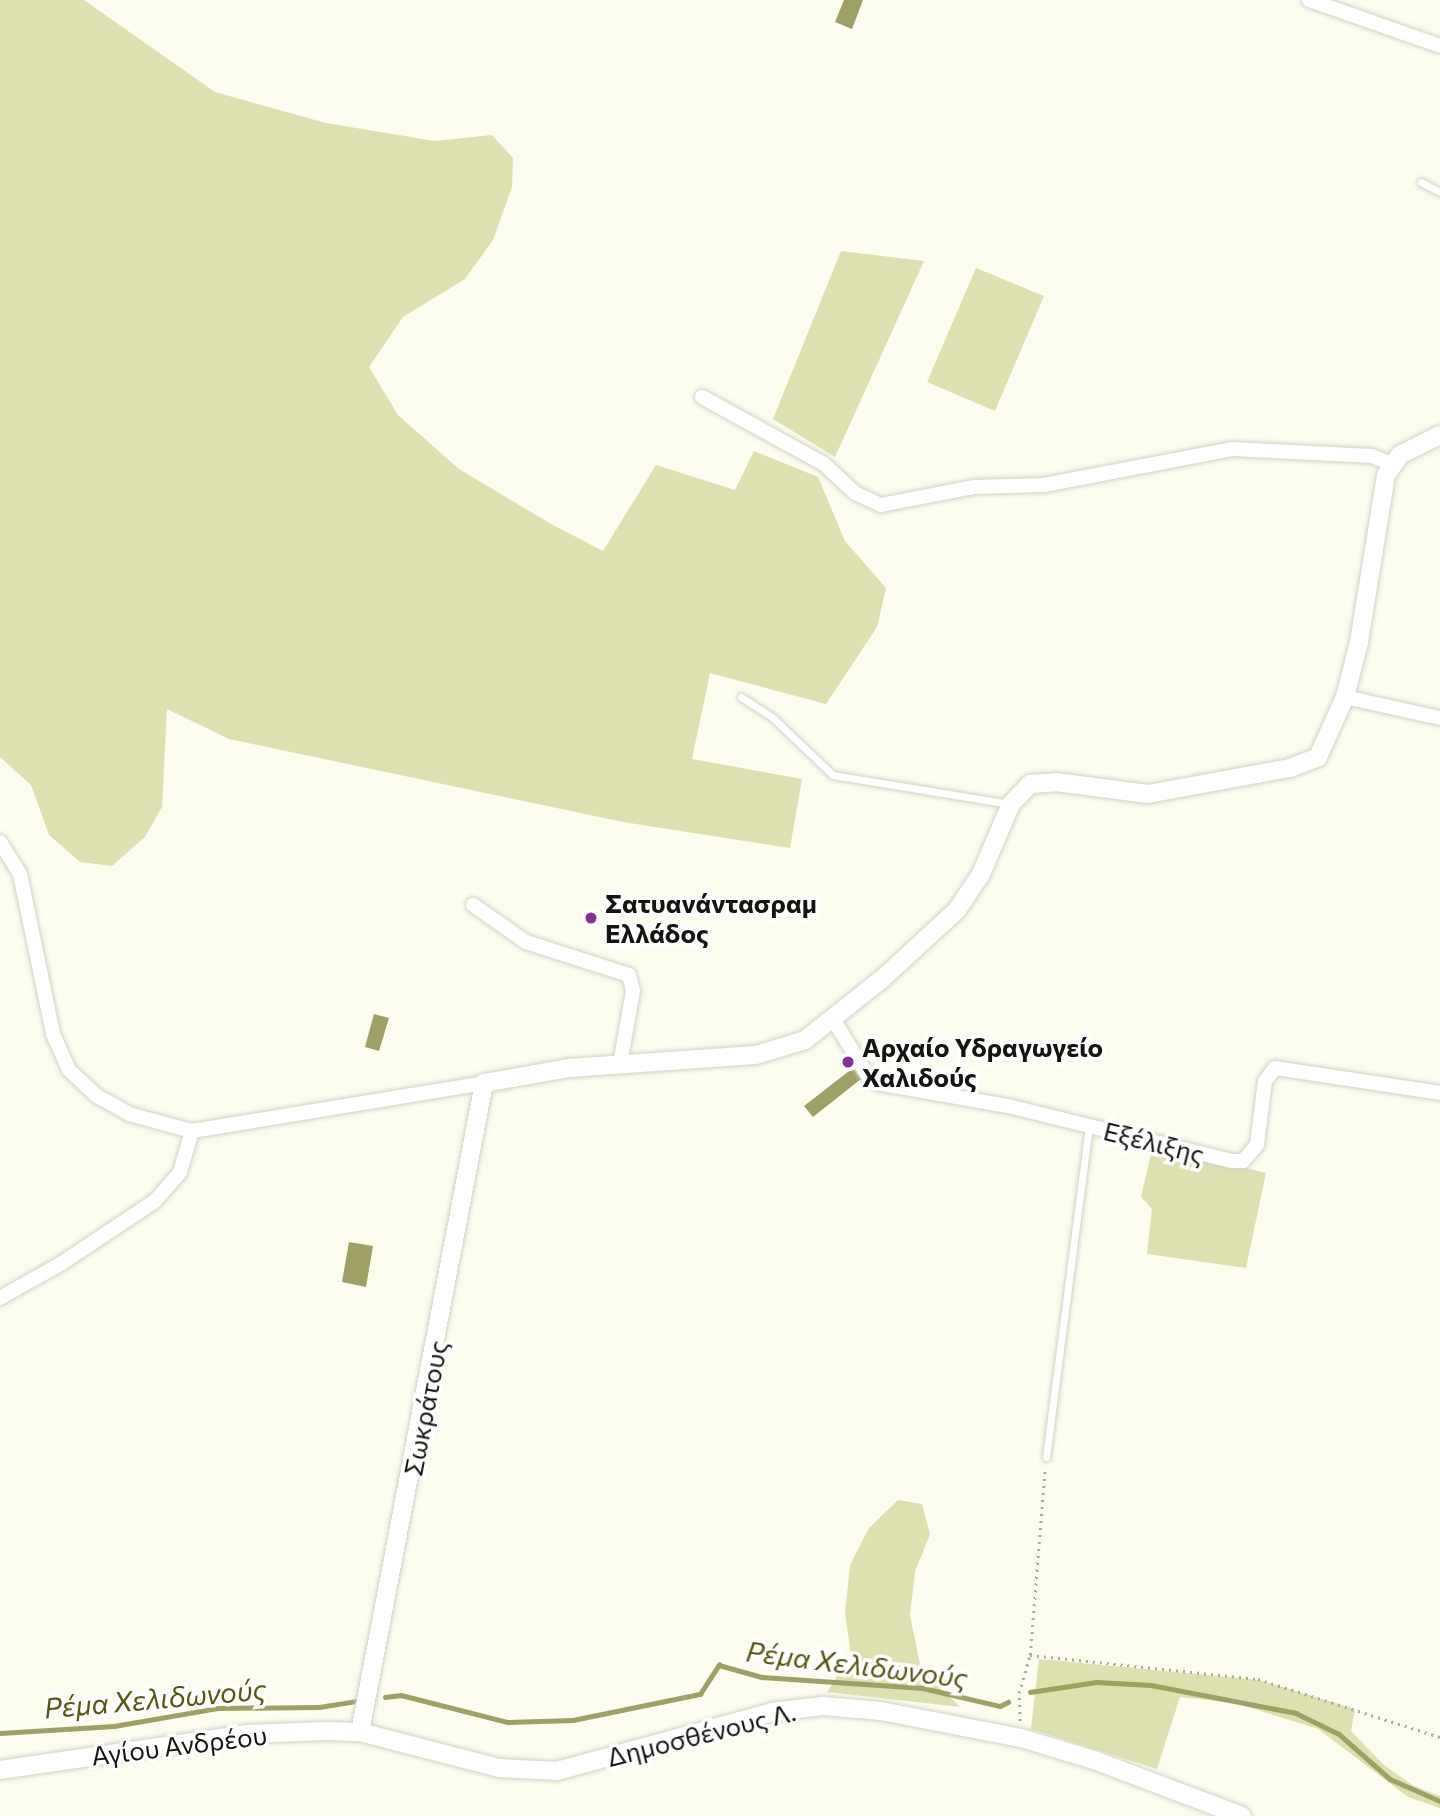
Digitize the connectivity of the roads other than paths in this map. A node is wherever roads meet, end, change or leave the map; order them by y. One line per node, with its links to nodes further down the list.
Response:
1 (1309, 0): 2 (street)
2 (1440, 46)
3 (1420, 182): 4 (lane)
4 (1440, 192)
5 (702, 397): 7 (street)
6 (1440, 435): 7 (street)
7 (1392, 464): 9 (street)
8 (741, 697): 11 (lane)
9 (1345, 697): 10 (street); 11 (street)
10 (1440, 718)
11 (1011, 804): 14 (street)
12 (0, 842): 19 (street)
13 (473, 905): 15 (street)
14 (834, 1019): 15 (street); 18 (street, Εξέλιξης)
15 (620, 1064): 16 (street)
16 (484, 1083): 19 (street); 22 (street, Σωκράτους)
17 (1440, 1093): 18 (street, Εξέλιξης)
18 (1089, 1125): 21 (lane)
19 (192, 1131): 20 (street)
20 (0, 1298)
21 (1046, 1457)
22 (360, 1732): 23 (street, Αγίου Ανδρέου); 24 (street, Δημοσθένους Λ.)
23 (0, 1770)
24 (1242, 1816)

